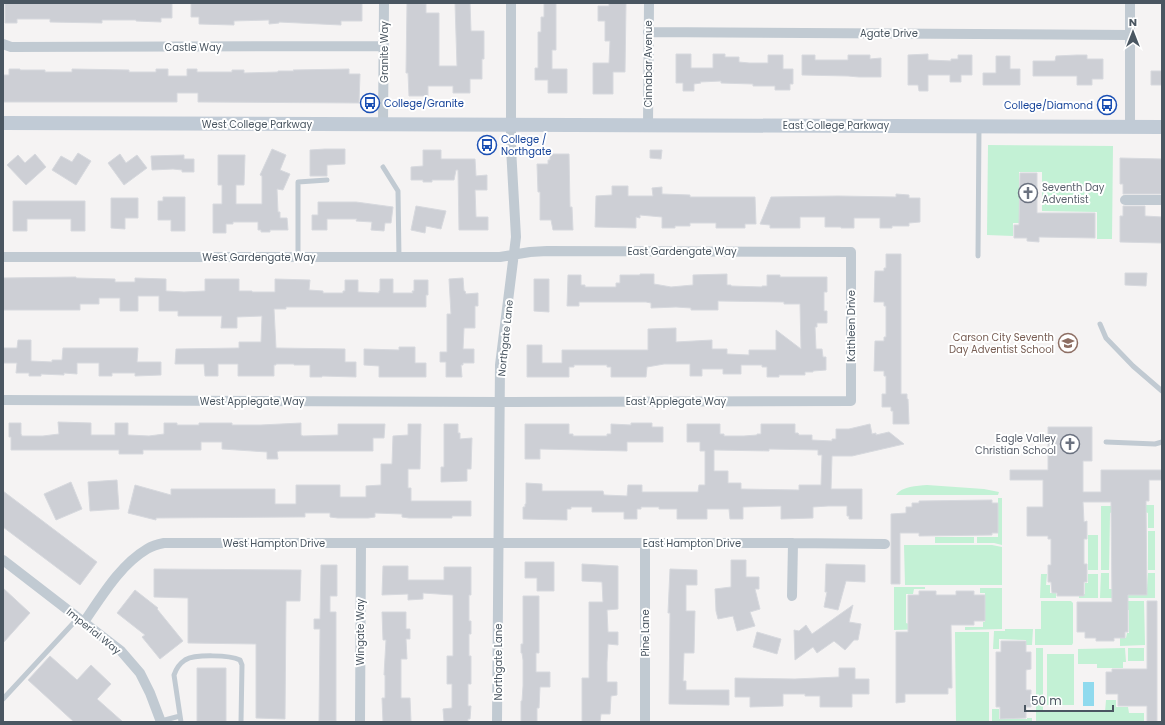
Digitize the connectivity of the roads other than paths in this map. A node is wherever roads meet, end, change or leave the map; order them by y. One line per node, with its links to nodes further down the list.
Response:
1 (384, 3): 8 (street, Granite Way)
2 (511, 3): 12 (street, Northgate Lane)
3 (649, 3): 5 (street, Cinnabar Avenue)
4 (1130, 3): 6 (street)
5 (648, 32): 6 (street, Agate Drive); 11 (street, Cinnabar Avenue)
6 (1130, 35): 14 (street)
7 (3, 44): 8 (street, Castle Way)
8 (384, 46): 10 (street, Granite Way)
9 (3, 123): 10 (main road, West College Parkway)
10 (383, 124): 12 (main road, West College Parkway)
11 (648, 124): 12 (main road, East College Parkway); 13 (main road, East College Parkway)
12 (511, 125): 21 (street, Northgate Lane)
13 (979, 126): 14 (main road, East College Parkway); 22 (lane)
14 (1130, 127): 15 (main road, East College Parkway)
15 (1162, 127)
16 (383, 167): 25 (lane)
17 (327, 180): 24 (lane)
18 (1124, 200): 19 (street)
19 (1162, 200)
20 (852, 252): 21 (street, East Gardengate Way); 29 (street, Kathleen Drive)
21 (514, 254): 25 (street, West Gardengate Way); 30 (street, Northgate Lane)
22 (978, 256)
23 (3, 257): 24 (street, West Gardengate Way)
24 (298, 257): 25 (street, West Gardengate Way)
25 (399, 258)
26 (1100, 324): 27 (lane)
27 (1162, 391)
28 (3, 400): 30 (street, West Applegate Way)
29 (851, 401): 30 (street, East Applegate Way)
30 (500, 402): 34 (street, Northgate Lane)
31 (1106, 442): 32 (lane)
32 (1162, 442)
33 (361, 543): 34 (street, West Hampton Drive); 40 (street, West Hampton Drive); 45 (street, Wingate Way)
34 (499, 543): 35 (street, East Hampton Drive); 46 (street, Northgate Lane)
35 (645, 543): 36 (street, East Hampton Drive); 47 (street, Pine Lane)
36 (793, 543): 37 (street, East Hampton Drive); 39 (street)
37 (885, 544)
38 (3, 560): 40 (street, Imperial Way)
39 (792, 596)
40 (82, 619): 41 (lane); 43 (street, Imperial Way)
41 (3, 699)
42 (181, 719): 43 (lane); 44 (lane)
43 (161, 721)
44 (241, 722)
45 (360, 722)
46 (497, 722)
47 (645, 722)

